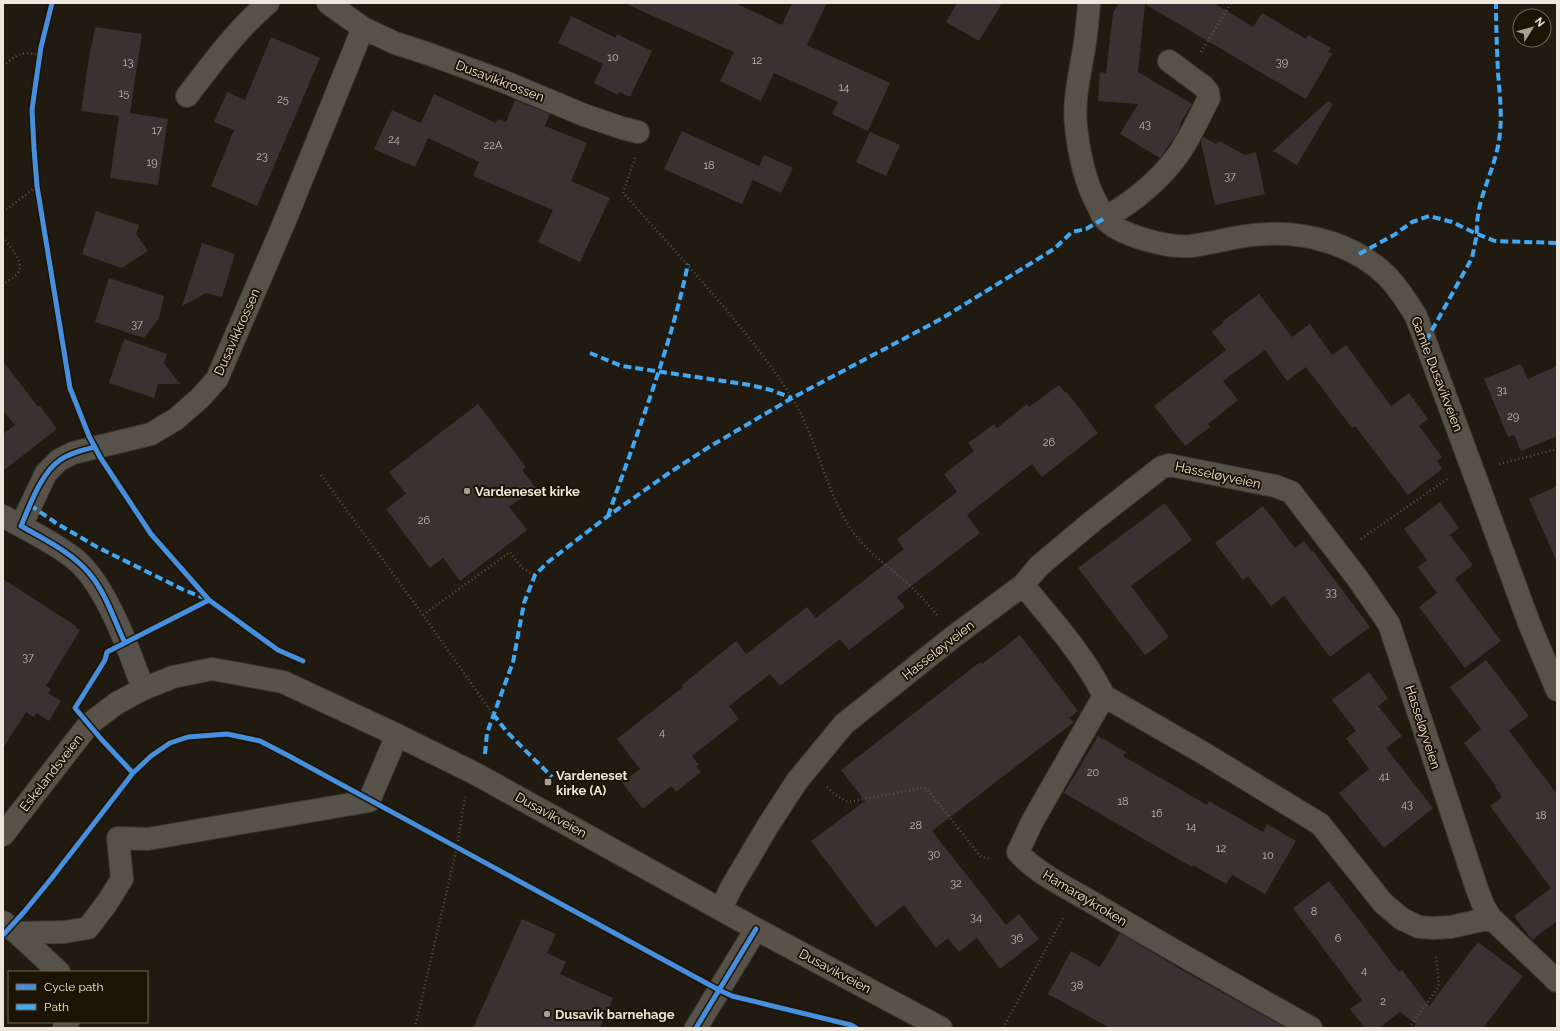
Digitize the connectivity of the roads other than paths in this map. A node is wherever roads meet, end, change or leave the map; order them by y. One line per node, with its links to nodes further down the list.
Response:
1 (268, 3): 6 (street)
2 (328, 3): 4 (street, Dusavikkrossen)
3 (1089, 3): 8 (street, Gamle Dusavikveien)
4 (363, 28): 7 (street, Dusavikkrossen); 9 (street, Dusavikkrossen)
5 (1169, 61): 8 (street)
6 (187, 96)
7 (638, 132)
8 (1105, 218): 12 (street, Gamle Dusavikveien)
9 (12, 521): 11 (street, Dusavikkrossen)
10 (1023, 585): 13 (street); 16 (street, Hasseløyveien); 17 (street, Hasseløyveien)
11 (143, 689): 14 (main road, Dusavikveien); 15 (main road, Eskelandsveien)
12 (1557, 690)
13 (1104, 696): 17 (street); 24 (street, Hamarøykroken)
14 (397, 735): 16 (main road, Dusavikveien); 18 (street)
15 (3, 835)
16 (721, 909): 19 (main road, Dusavikveien)
17 (1491, 918): 21 (street, Hasseløyveien)
18 (10, 927): 20 (street)
19 (756, 929): 22 (street); 23 (main road, Dusavikveien)
20 (57, 971)
21 (1557, 981)
22 (696, 1028)
23 (941, 1028)
24 (1311, 1028)

